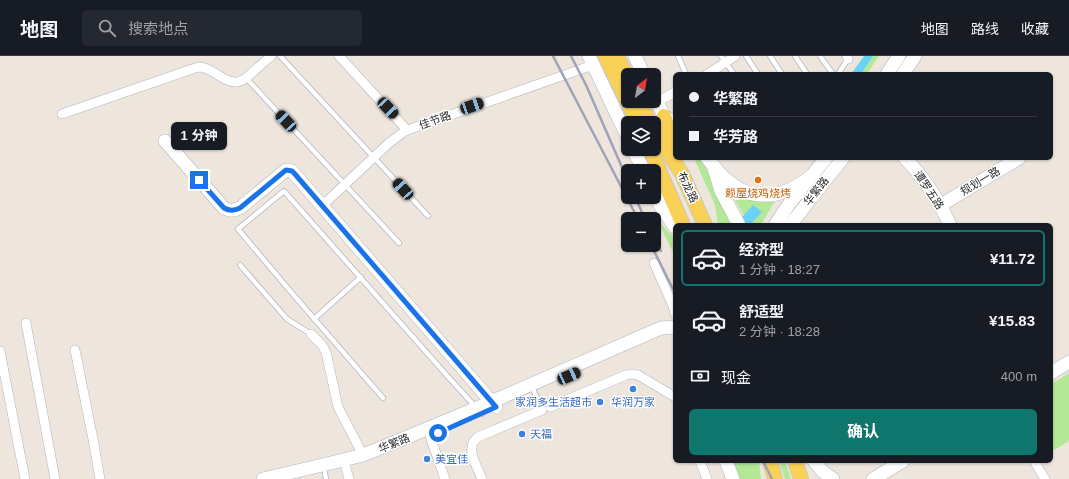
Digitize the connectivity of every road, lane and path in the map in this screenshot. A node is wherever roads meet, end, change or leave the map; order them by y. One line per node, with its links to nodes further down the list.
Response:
1 (271, 56): 30 (street)
2 (280, 56): 43 (lane)
3 (339, 56): 38 (street)
4 (605, 56): 35 (main road)
5 (617, 56): 18 (main road)
6 (635, 56): 19 (main road)
7 (678, 56): 20 (lane)
8 (735, 56): 16 (street)
9 (746, 56): 23 (lane)
10 (770, 56): 24 (lane)
11 (795, 56): 25 (lane)
12 (820, 56): 26 (lane)
13 (899, 56): 28 (main road)
14 (915, 56): 29 (main road)
15 (848, 57): 27 (lane)
16 (723, 59): 21 (street); 22 (lane)
17 (591, 60): 37 (main road); 38 (street, 佳节路)
18 (623, 68)
19 (641, 68)
20 (685, 72)
21 (713, 72)
22 (733, 72)
23 (757, 72)
24 (781, 72)
25 (806, 72)
26 (832, 72)
27 (839, 72)
28 (887, 72)
29 (904, 72)
30 (247, 78): 34 (street); 52 (lane)
31 (673, 93): 32 (street)
32 (661, 97)
33 (661, 107): 36 (main road)
34 (62, 114)
35 (635, 116)
36 (669, 120): 40 (main road)
37 (621, 123)
38 (407, 130): 43 (street, 佳节路)
39 (165, 141): 55 (main road)
40 (673, 141)
41 (661, 142): 50 (main road, 布龙路)
42 (653, 156): 59 (main road, 布龙路)
43 (374, 157): 52 (street, 佳节路); 57 (lane)
44 (678, 160): 50 (main road)
45 (824, 160): 51 (main road, 华繁路)
46 (841, 160): 53 (main road, 华繁路)
47 (907, 160): 56 (main road, 谭罗五路)
48 (1016, 160): 56 (main road, 规划一路)
49 (710, 161): 51 (main road); 58 (main road)
50 (682, 174): 60 (main road, 布龙路)
51 (809, 179): 53 (main road); 61 (main road, 华繁路)
52 (345, 184): 55 (street, 佳节路); 65 (lane)
53 (818, 189): 62 (main road, 华繁路)
54 (660, 204): 64 (main road)
55 (322, 205): 82 (main road)
56 (940, 205): 63 (main road, 谭罗五路)
57 (428, 216)
58 (737, 222)
59 (682, 223)
60 (704, 223)
61 (776, 223)
62 (792, 223)
63 (949, 223)
64 (673, 224)
65 (399, 242)
66 (654, 262): 69 (street)
67 (240, 265): 74 (lane)
68 (362, 277): 70 (lane); 70 (lane); 84 (lane)
69 (673, 306)
70 (314, 319): 81 (lane)
71 (26, 323): 99 (street)
72 (673, 328): 82 (main road, 华繁路)
73 (673, 329): 79 (main road, 华繁路)
74 (311, 334): 86 (street)
75 (75, 350): 100 (street)
76 (0, 351): 98 (street)
77 (1069, 362): 78 (main road)
78 (1053, 372)
79 (534, 391): 82 (main road, 华繁路); 83 (lane)
80 (673, 396): 83 (street)
81 (383, 398)
82 (494, 404): 84 (main road, 华繁路)
83 (546, 408): 104 (street)
84 (480, 411): 85 (main road, 华繁路); 86 (main road, 华繁路)
85 (430, 436): 96 (main road, 华繁路); 103 (street)
86 (363, 455): 101 (main road, 华繁路)
87 (701, 463): 105 (street)
88 (727, 463): 106 (main road)
89 (763, 463): 107 (main road)
90 (771, 463): 108 (main road)
91 (796, 463): 109 (main road)
92 (815, 463): 110 (main road)
93 (816, 463): 111 (main road)
94 (900, 463): 112 (main road)
95 (1035, 463): 113 (street)
96 (347, 473): 97 (main road, 华繁路)
97 (325, 476): 102 (main road, 华繁路)
98 (25, 479)
99 (55, 479)
100 (100, 479)
101 (263, 479)
102 (302, 479)
103 (445, 479)
104 (482, 479)
105 (706, 479)
106 (732, 479)
107 (764, 479)
108 (775, 479)
109 (801, 479)
110 (819, 479)
111 (833, 479)
112 (873, 479)
113 (1045, 479)

